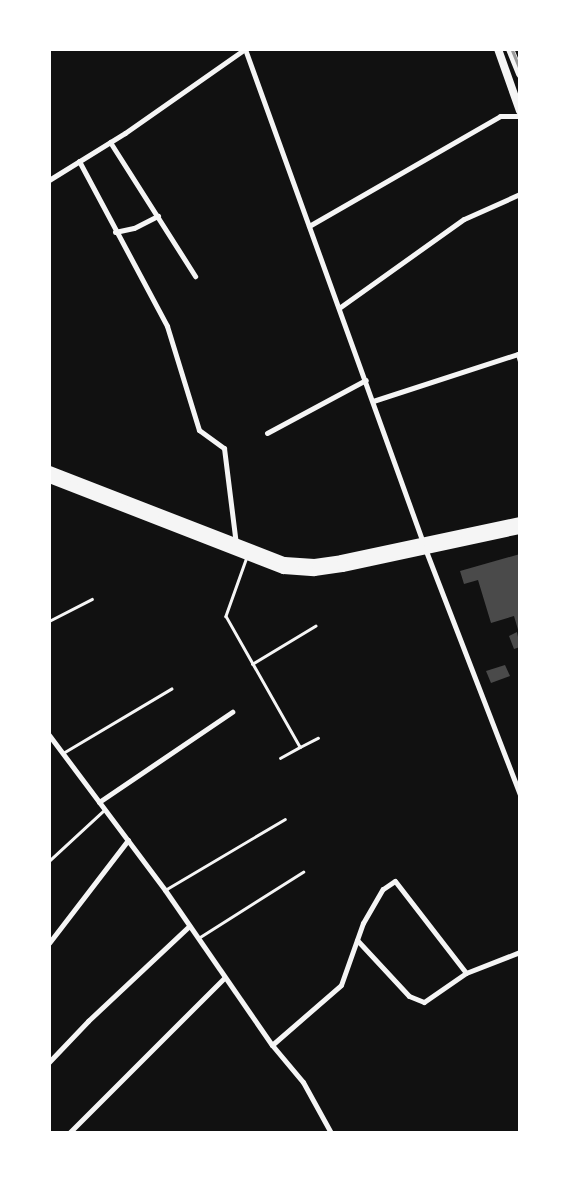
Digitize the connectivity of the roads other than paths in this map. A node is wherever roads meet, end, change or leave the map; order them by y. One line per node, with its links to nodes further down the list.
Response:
1 (245, 49): 7 (street); 12 (street)
2 (498, 49): 6 (main road)
3 (510, 49): 4 (main road)
4 (517, 58): 5 (main road)
5 (520, 74)
6 (520, 114): 12 (street)
7 (110, 142): 8 (street); 11 (street)
8 (79, 161): 9 (street); 13 (street)
9 (49, 180)
10 (520, 194): 15 (street)
11 (158, 216): 13 (street); 14 (street)
12 (309, 226): 15 (street)
13 (116, 232): 24 (street)
14 (195, 276)
15 (339, 308): 17 (street)
16 (520, 361): 18 (street)
17 (366, 380): 18 (street); 19 (street)
18 (373, 401): 25 (street)
19 (267, 433)
20 (49, 470): 24 (main road)
21 (49, 478): 26 (main road)
22 (520, 521): 25 (main road)
23 (520, 529): 25 (main road)
24 (236, 544): 25 (main road)
25 (425, 548): 26 (main road); 38 (street)
26 (247, 556): 30 (lane)
27 (92, 599): 28 (lane)
28 (49, 621)
29 (316, 626): 30 (lane)
30 (252, 664): 35 (lane)
31 (171, 689): 36 (lane)
32 (232, 712): 39 (street)
33 (49, 734): 36 (street)
34 (318, 738): 35 (lane)
35 (300, 747): 37 (lane)
36 (62, 753): 39 (street)
37 (280, 758)
38 (520, 794)
39 (99, 802): 40 (street)
40 (104, 809): 42 (street); 43 (lane)
41 (285, 819): 45 (lane)
42 (128, 841): 45 (street); 49 (street)
43 (49, 861)
44 (303, 872): 47 (lane)
45 (165, 890): 46 (street)
46 (189, 926): 47 (street); 54 (street)
47 (197, 939): 52 (street)
48 (357, 940): 51 (street); 51 (street); 53 (street)
49 (49, 943)
50 (520, 952): 51 (street)
51 (466, 973)
52 (224, 978): 53 (street); 55 (street)
53 (272, 1045): 56 (street)
54 (49, 1062)
55 (69, 1133)
56 (331, 1133)

